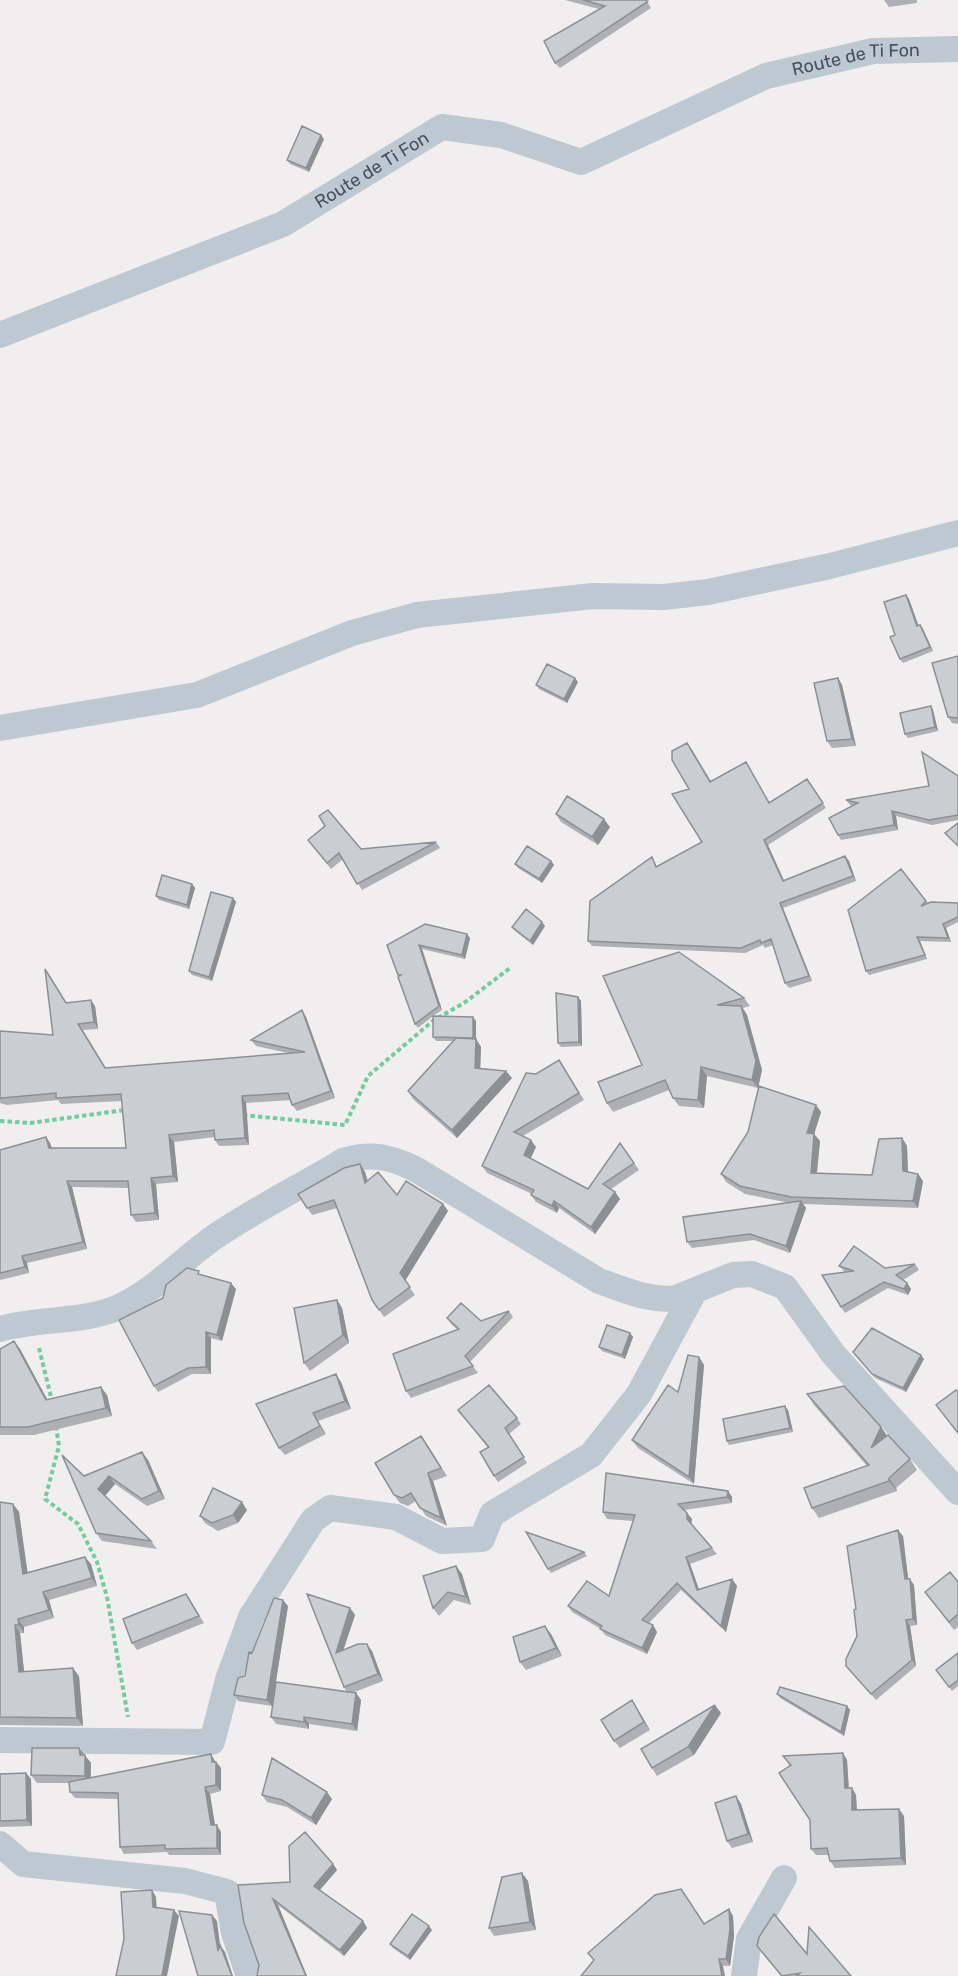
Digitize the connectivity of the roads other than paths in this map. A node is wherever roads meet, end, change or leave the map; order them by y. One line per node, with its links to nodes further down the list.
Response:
1 (958, 49): 2 (street, Route de Ti Fon)
2 (0, 335)
3 (958, 533): 4 (street)
4 (0, 728)
5 (694, 1292): 6 (street); 7 (street); 8 (street)
6 (11, 1326)
7 (958, 1492)
8 (0, 1740)
9 (0, 1844): 11 (street)
10 (784, 1878): 12 (street)
11 (249, 1976)
12 (744, 1976)

